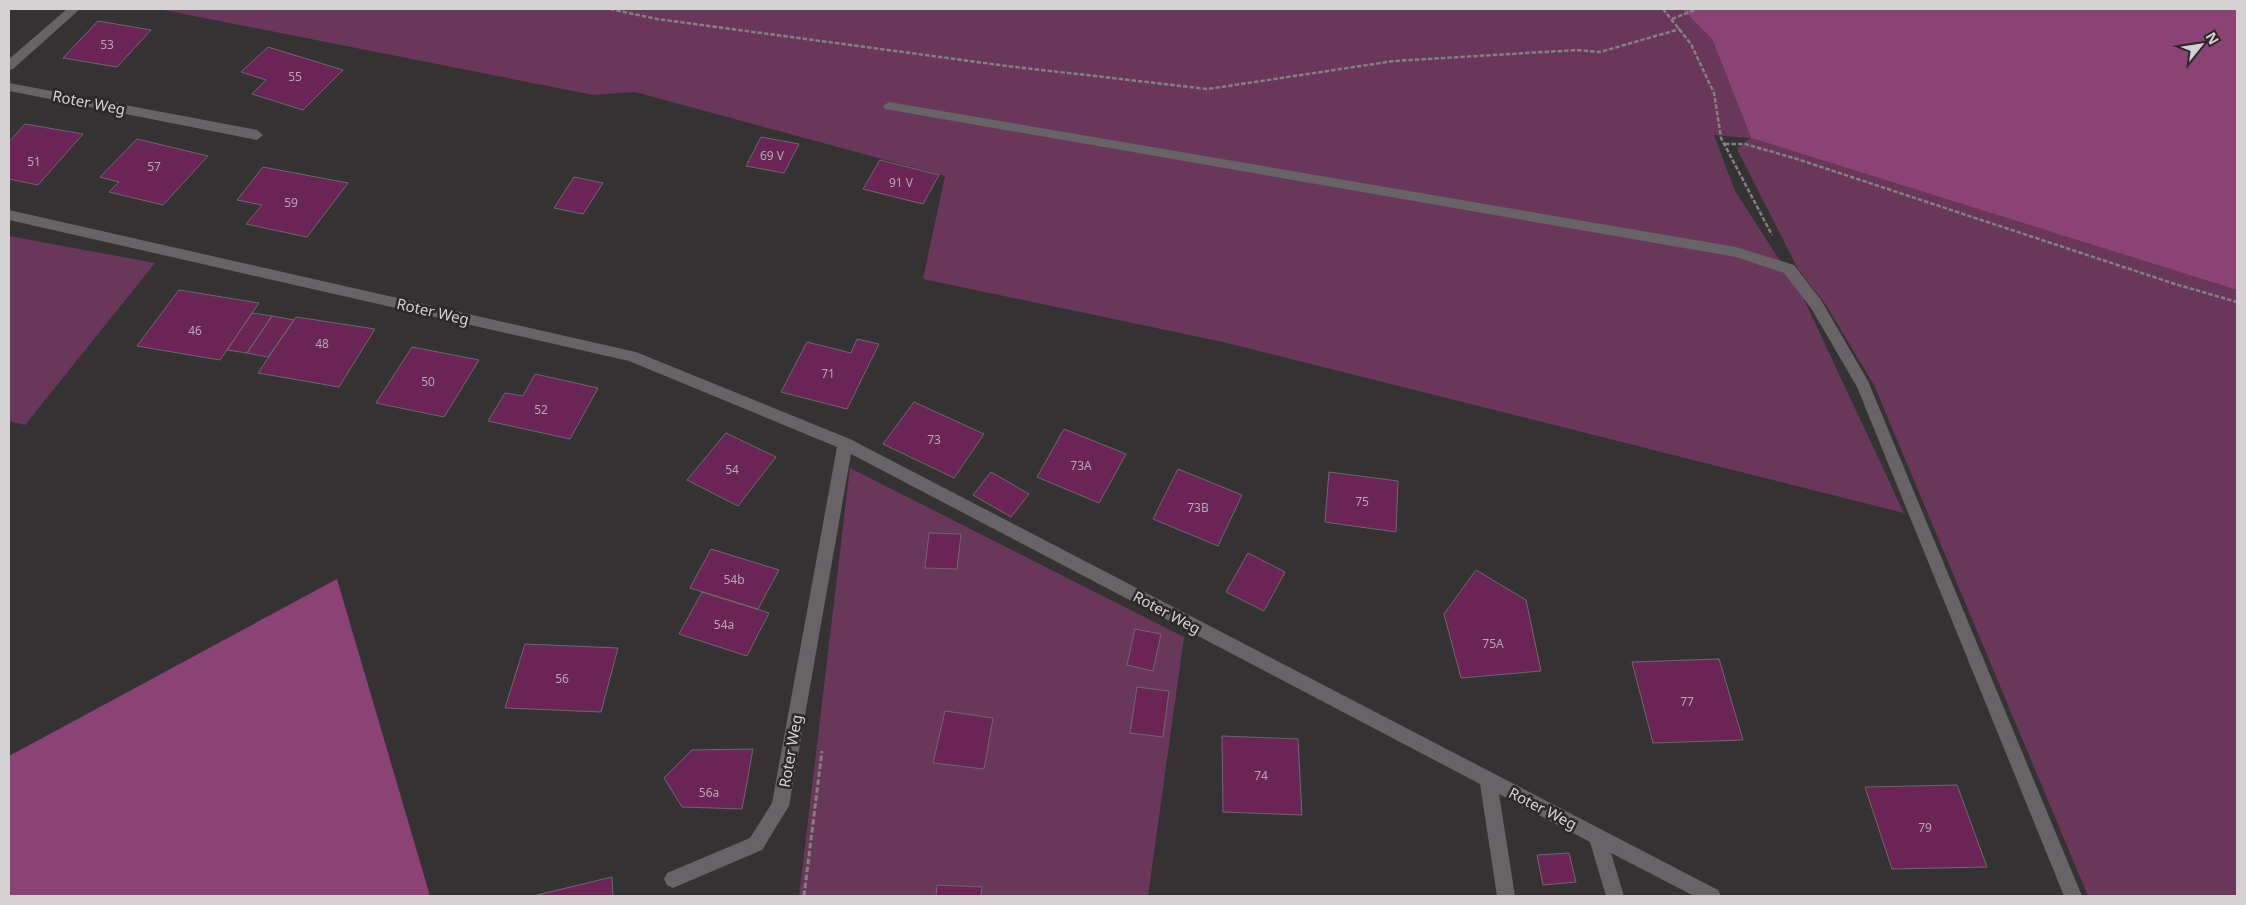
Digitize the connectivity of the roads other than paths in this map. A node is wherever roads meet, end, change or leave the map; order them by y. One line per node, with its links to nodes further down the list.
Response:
1 (74, 9): 2 (street)
2 (9, 66)
3 (9, 87): 5 (street, Roter Weg)
4 (889, 106): 14 (street)
5 (257, 135)
6 (9, 215): 7 (street, Roter Weg)
7 (845, 444): 8 (street, Roter Weg); 10 (street, Roter Weg)
8 (1488, 780): 9 (street, Roter Weg); 11 (street, Roter Weg)
9 (1597, 836): 12 (street); 13 (street, Roter Weg)
10 (673, 879)
11 (1506, 896)
12 (1615, 896)
13 (1712, 896)
14 (2073, 896)

